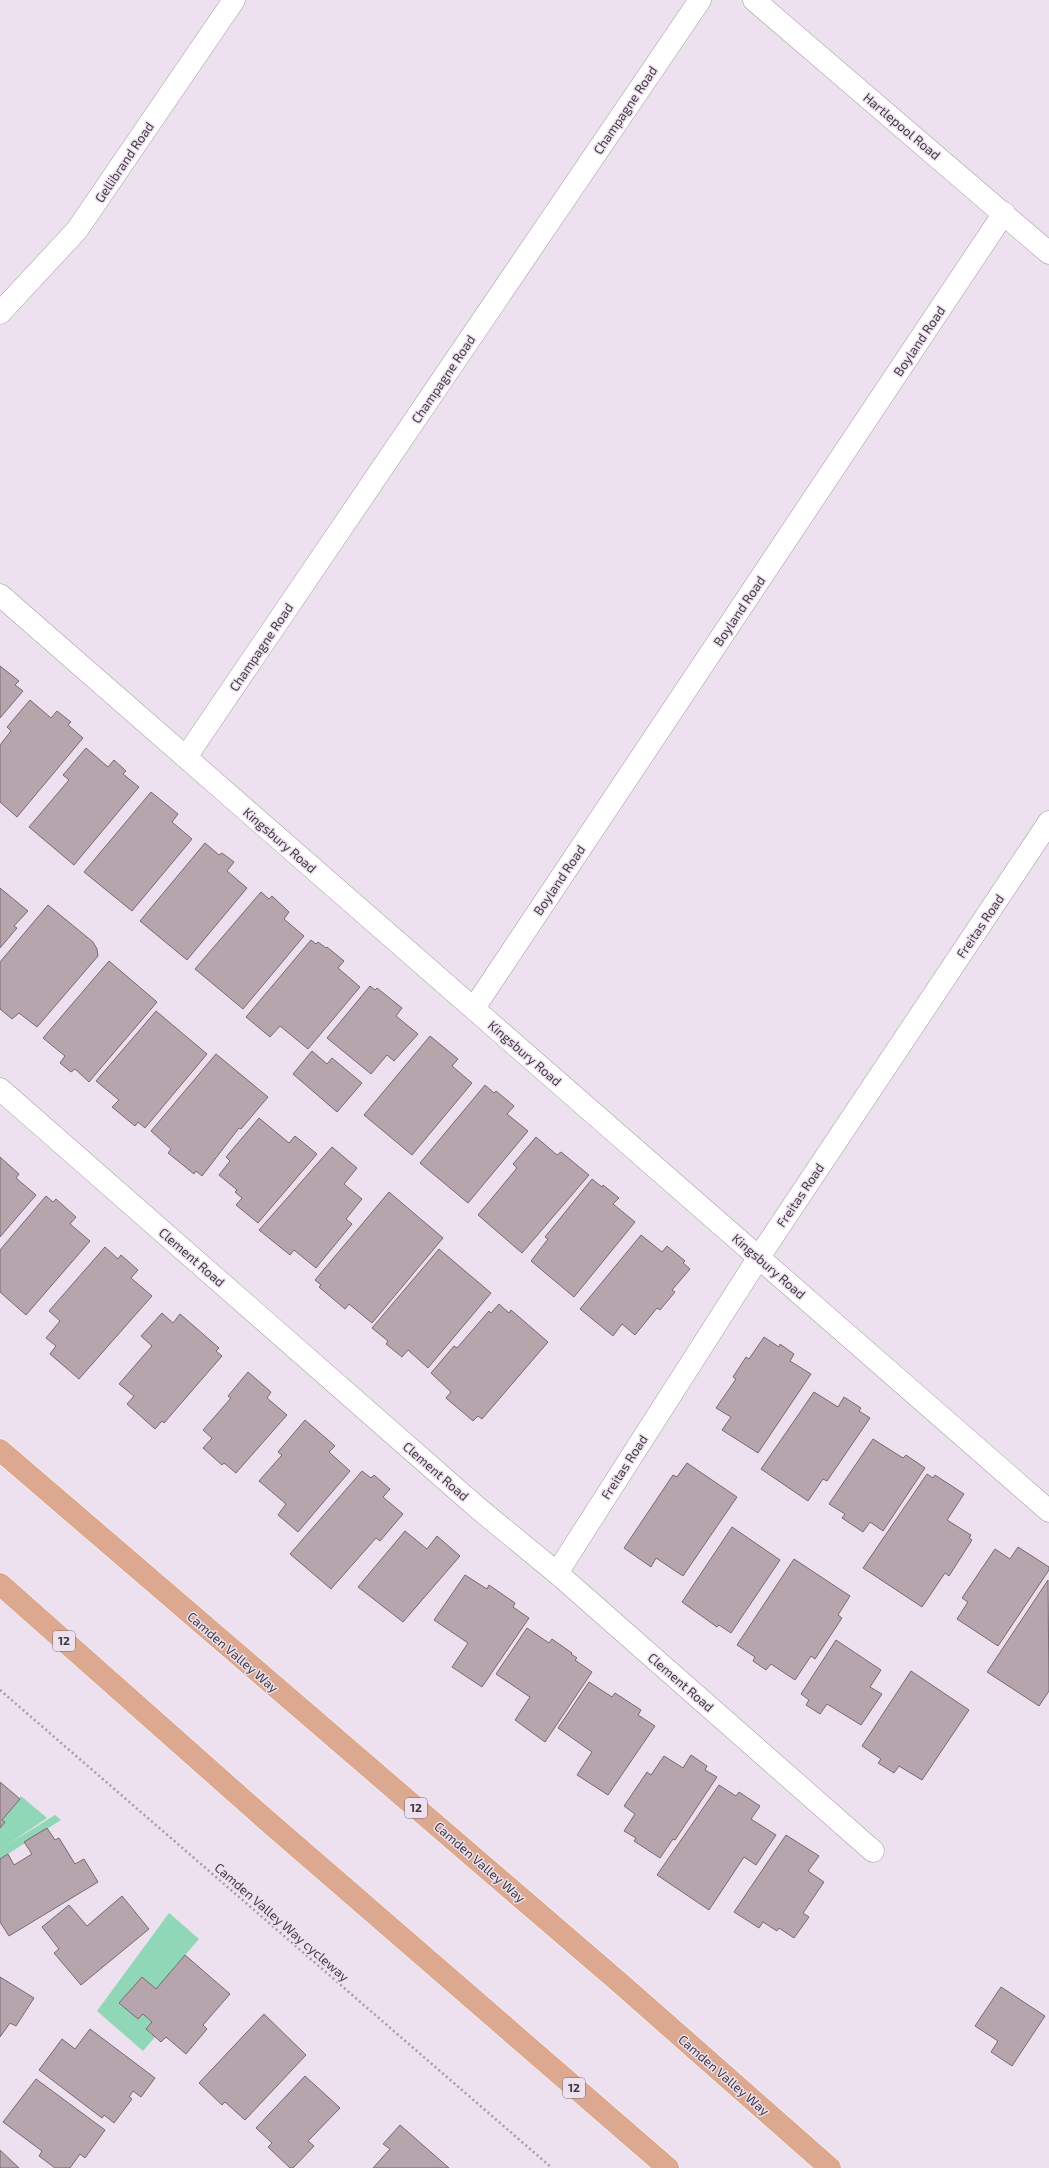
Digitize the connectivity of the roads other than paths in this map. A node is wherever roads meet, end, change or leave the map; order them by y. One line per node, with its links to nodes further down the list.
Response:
1 (234, 0): 6 (street, Gellibrand Road)
2 (700, 0): 8 (street, Champagne Road)
3 (754, 0): 4 (street, Hartlepool Road)
4 (1004, 213): 5 (street, Hartlepool Road); 10 (street, Boyland Road)
5 (1049, 253)
6 (0, 313)
7 (0, 595): 8 (street, Kingsbury Road)
8 (186, 757): 10 (street, Kingsbury Road)
9 (1049, 822): 12 (street, Freitas Road)
10 (474, 1008): 12 (street, Kingsbury Road)
11 (0, 1089): 15 (street, Clement Road)
12 (759, 1257): 14 (street, Kingsbury Road); 15 (street, Freitas Road)
13 (0, 1450): 21 (main road, Camden Valley Way / 12)
14 (1049, 1511)
15 (557, 1573): 19 (street, Clement Road)
16 (0, 1584): 18 (main road, 12)
17 (0, 1601): 18 (main road)
18 (127, 1698): 20 (main road, 12)
19 (873, 1851)
20 (668, 2168)
21 (830, 2168)

